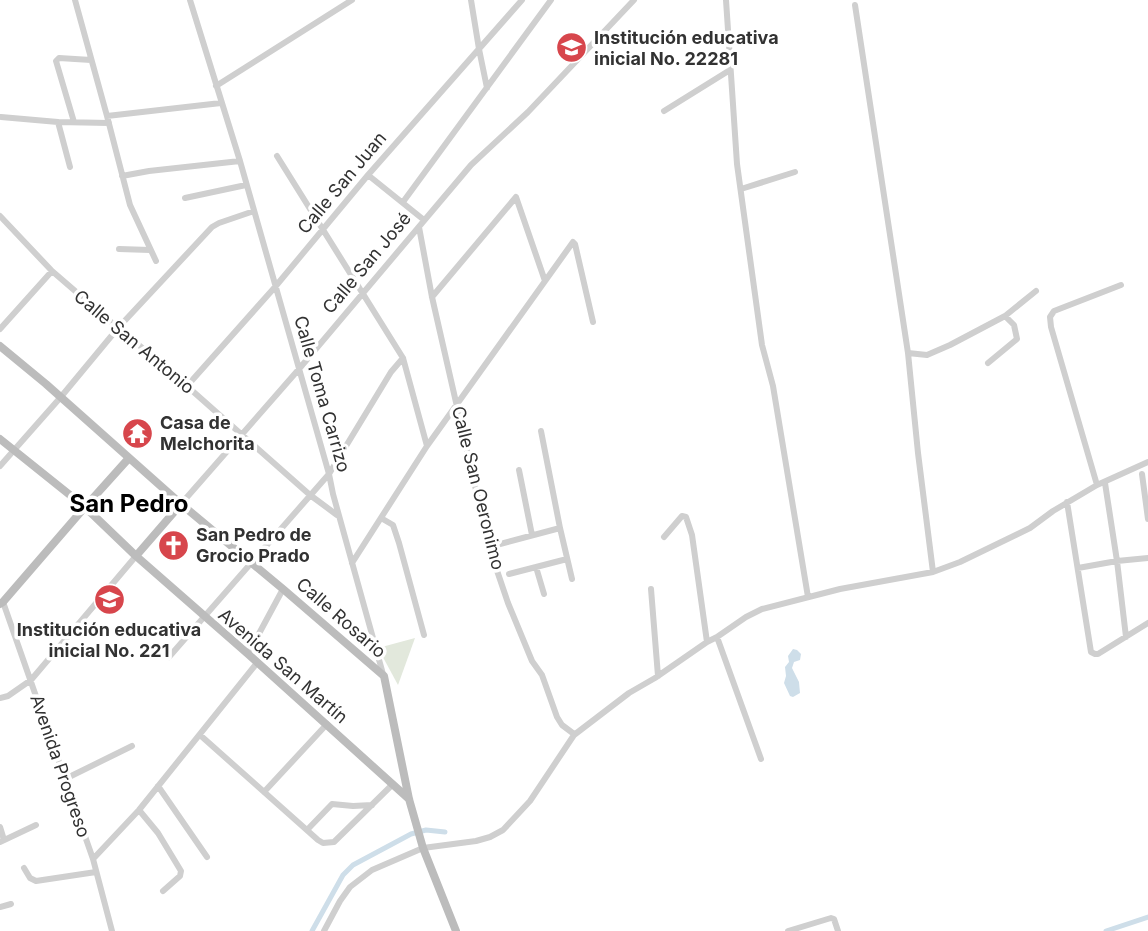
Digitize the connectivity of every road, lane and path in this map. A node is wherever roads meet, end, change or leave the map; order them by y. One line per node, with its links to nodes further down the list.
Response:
1 (75, 0): 11 (street)
2 (190, 0): 13 (street, Calle Toma Carrizo)
3 (352, 0): 13 (street)
4 (471, 0): 10 (street)
5 (522, 0): 10 (street, Calle San Juan)
6 (551, 0): 14 (street)
7 (634, 0): 33 (street, Calle San José)
8 (726, 0): 12 (street)
9 (855, 5): 51 (street)
10 (479, 49): 14 (street); 25 (street, Calle San Juan)
11 (92, 60): 18 (street); 20 (street)
12 (730, 70): 16 (street); 28 (street)
13 (216, 86): 15 (street, Calle Toma Carrizo)
14 (487, 88): 30 (street)
15 (221, 103): 18 (street); 22 (street, Calle Toma Carrizo)
16 (664, 111)
17 (1, 117): 19 (street)
18 (108, 119): 20 (street); 26 (street)
19 (58, 122): 20 (street); 23 (street)
20 (74, 122)
21 (277, 156): 35 (street)
22 (240, 161): 26 (street); 27 (street, Calle Toma Carrizo)
23 (70, 167)
24 (795, 172): 28 (street)
25 (368, 175): 30 (street); 35 (street, Calle San Juan)
26 (122, 176): 37 (street)
27 (246, 185): 29 (street); 31 (street, Calle Toma Carrizo)
28 (741, 189): 95 (street)
29 (185, 198)
30 (403, 202): 33 (street)
31 (254, 211): 42 (street, Calle Toma Carrizo); 48 (street)
32 (0, 216): 39 (street, Calle San Antonio)
33 (424, 220): 34 (street, Calle San José)
34 (419, 227): 44 (street, Calle San José); 45 (street, Calle San Oeronimo)
35 (324, 230): 42 (street, Calle San Juan); 44 (street)
36 (119, 250): 37 (street)
37 (150, 250): 38 (street)
38 (156, 261)
39 (52, 271): 48 (street, Calle San Antonio); 49 (street)
40 (545, 281): 45 (street); 47 (street); 57 (street)
41 (1121, 285): 69 (street)
42 (275, 287): 54 (street, Calle Toma Carrizo); 55 (street, Calle San Juan)
43 (1036, 291): 46 (street)
44 (363, 293): 52 (street); 54 (street, Calle San José)
45 (432, 297): 57 (street, Calle San Oeronimo)
46 (1005, 316): 51 (street); 53 (street)
47 (593, 322)
48 (118, 328): 55 (street, Calle San Antonio); 56 (street)
49 (0, 329)
50 (0, 346): 56 (main road, Calle Rosario)
51 (908, 353): 89 (street)
52 (403, 358): 61 (street); 67 (street)
53 (988, 363)
54 (299, 369): 59 (street, Calle San José); 67 (street, Calle Toma Carrizo)
55 (187, 386): 59 (street, Calle San Antonio)
56 (60, 398): 62 (street); 63 (main road, Calle Rosario)
57 (457, 402): 61 (street); 80 (street, Calle San Oeronimo)
58 (541, 431): 77 (street)
59 (242, 435): 70 (street, Calle San Antonio); 72 (street, Calle San José)
60 (0, 439): 62 (main road, Avenida San Martín)
61 (427, 446): 75 (street)
62 (14, 451): 65 (street); 73 (main road, Avenida San Martín)
63 (129, 458): 72 (main road, Calle Rosario); 73 (main road)
64 (1148, 462): 69 (street)
65 (0, 466)
66 (519, 470): 78 (street)
67 (329, 474): 70 (street); 74 (street, Calle Toma Carrizo)
68 (1142, 474): 76 (street)
69 (1101, 484): 71 (street); 84 (street)
70 (310, 495): 74 (street, Calle San Antonio); 85 (street)
71 (1067, 502): 88 (street); 89 (street)
72 (181, 504): 81 (main road, Calle San José); 85 (main road, Calle Rosario)
73 (85, 507): 81 (main road, Avenida San Martín); 96 (main road)
74 (339, 516): 86 (street, Calle Toma Carrizo)
75 (381, 518): 86 (street); 99 (street)
76 (1148, 519)
77 (559, 528): 78 (street); 83 (street)
78 (532, 535): 80 (street)
79 (664, 537): 102 (street)
80 (489, 547): 111 (street, Calle San Oeronimo)
81 (136, 556): 97 (main road, Avenida San Martín); 108 (street)
82 (1148, 558): 84 (street)
83 (567, 559): 87 (street); 91 (street)
84 (1117, 561): 88 (street); 101 (street)
85 (252, 562): 92 (main road, Calle Rosario); 97 (street)
86 (352, 563): 106 (street, Calle Toma Carrizo)
87 (537, 567): 90 (street); 94 (street)
88 (1079, 568): 101 (street)
89 (933, 572): 95 (street)
90 (509, 574)
91 (572, 579)
92 (284, 589): 103 (street); 106 (main road, Calle Rosario)
93 (651, 589): 107 (street)
94 (544, 594)
95 (808, 597): 100 (street)
96 (2, 603): 108 (street, Avenida Progreso)
97 (205, 618): 103 (main road, Avenida San Martín); 104 (street)
98 (1148, 622): 101 (street)
99 (424, 635)
100 (717, 637): 102 (street); 114 (street)
101 (1126, 637)
102 (707, 642): 107 (street)
103 (248, 654): 105 (main road, Avenida San Martín)
104 (169, 657)
105 (257, 663): 110 (main road, Avenida San Martín); 112 (street)
106 (384, 676): 119 (main road, Calle Toma Carrizo)
107 (658, 676): 111 (street)
108 (31, 680): 109 (street); 115 (street, Avenida Progreso)
109 (0, 698)
110 (327, 724): 116 (main road, Avenida San Martín); 118 (street)
111 (574, 734): 125 (street)
112 (200, 735): 117 (street); 118 (street)
113 (132, 746): 115 (street)
114 (761, 758)
115 (65, 779): 128 (street, Avenida Progreso)
116 (394, 785): 119 (main road, Avenida San Martín); 120 (street)
117 (158, 786): 121 (street); 127 (street)
118 (264, 792): 124 (street)
119 (409, 799): 125 (main road, Calle Toma Carrizo)
120 (372, 805): 124 (street); 124 (street)
121 (139, 810): 128 (street); 131 (street)
122 (36, 825): 126 (street)
123 (0, 827): 126 (street)
124 (307, 830)
125 (420, 839): 135 (street); 136 (main road, Calle Toma Carrizo)
126 (2, 841)
127 (207, 857)
128 (93, 859): 130 (street, Avenida Progreso)
129 (24, 868): 130 (street)
130 (96, 872): 134 (street, Avenida Progreso)
131 (163, 891)
132 (11, 904): 133 (street)
133 (0, 907)
134 (112, 931)
135 (324, 931)
136 (456, 931)
137 (788, 931): 138 (street)
138 (838, 931)

